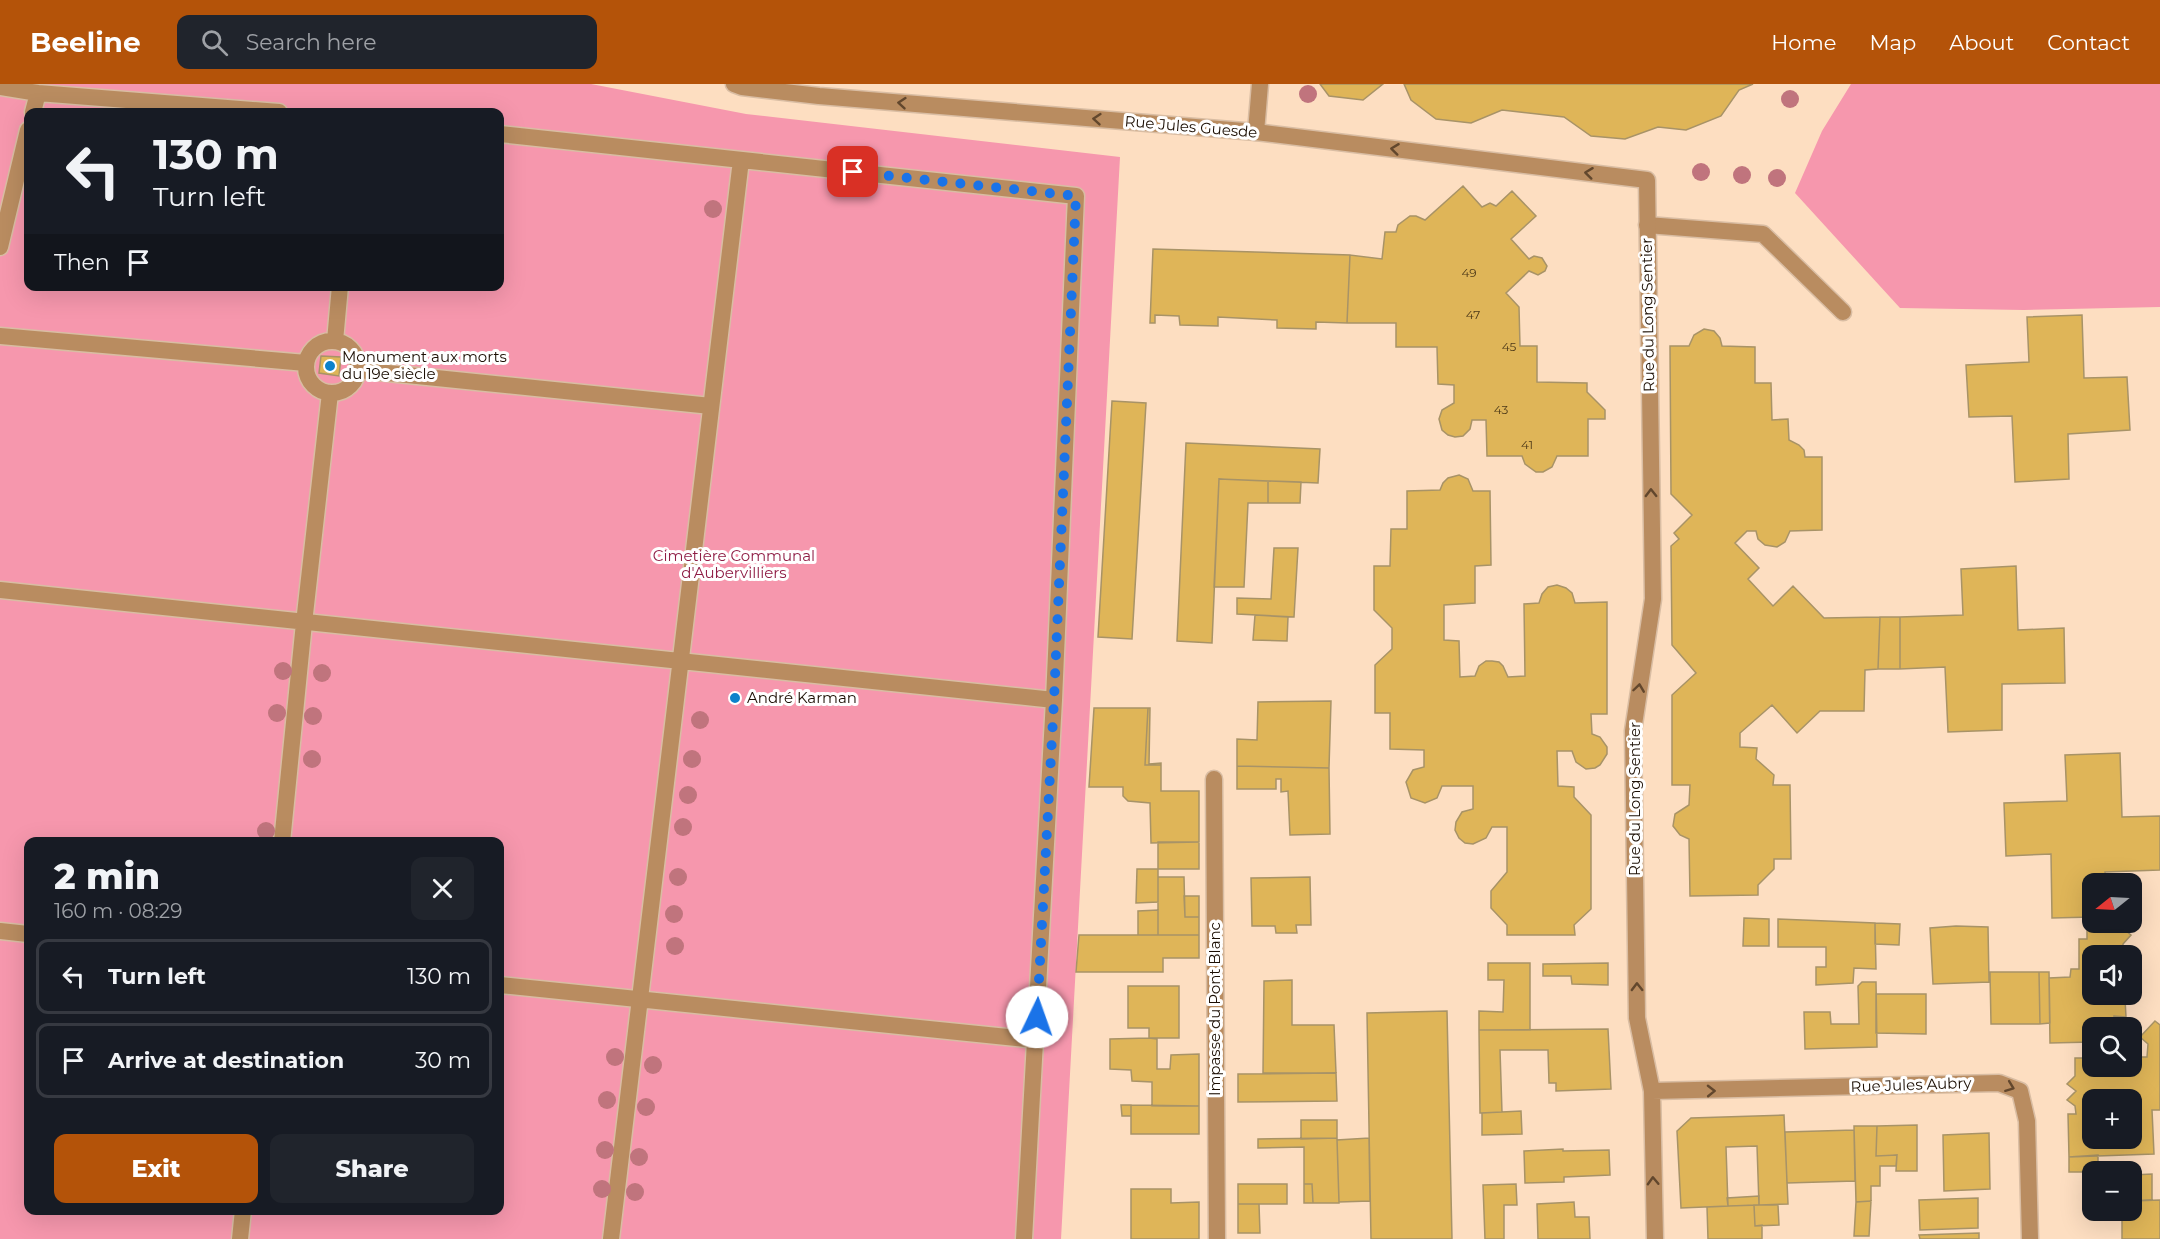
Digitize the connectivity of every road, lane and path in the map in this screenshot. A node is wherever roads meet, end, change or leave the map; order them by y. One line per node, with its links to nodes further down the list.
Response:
1 (734, 84): 7 (street, Rue Jules Guesde, one-way to 1)
2 (1260, 84): 7 (street)
3 (0, 87): 4 (street)
4 (38, 93): 5 (street); 6 (street)
5 (34, 108)
6 (228, 108)
7 (1256, 132): 11 (street, Rue Jules Guesde, one-way to 7)
8 (504, 134): 10 (street)
9 (24, 147): 13 (street)
10 (741, 160): 21 (street); 25 (street)
11 (1647, 180): 12 (street, Rue du Long Sentier)
12 (1647, 225): 15 (street); 33 (street, Rue du Long Sentier, one-way to 12)
13 (0, 247)
14 (340, 291): 17 (street)
15 (1843, 312)
16 (0, 336): 18 (street)
17 (335, 341): 18 (street); 19 (street)
18 (306, 363): 20 (street)
19 (358, 370): 20 (street); 21 (street)
20 (330, 393): 23 (street)
21 (711, 406): 24 (street)
22 (0, 590): 23 (street)
23 (304, 623): 24 (street); 27 (street)
24 (681, 662): 25 (street); 31 (street)
25 (1054, 700): 32 (street)
26 (1214, 779): 38 (street, Impasse du Pont Blanc)
27 (283, 837)
28 (0, 931): 29 (street)
29 (24, 934)
30 (504, 985): 31 (street)
31 (639, 999): 32 (street); 36 (street)
32 (1036, 1040): 37 (street)
33 (1652, 1091): 39 (street, Rue du Long Sentier, one-way to 33); 40 (street, Rue Jules Aubry, one-way to 40)
34 (242, 1215): 35 (street)
35 (240, 1239)
36 (610, 1239)
37 (1024, 1239)
38 (1217, 1239)
39 (1655, 1239)
40 (2030, 1239)

